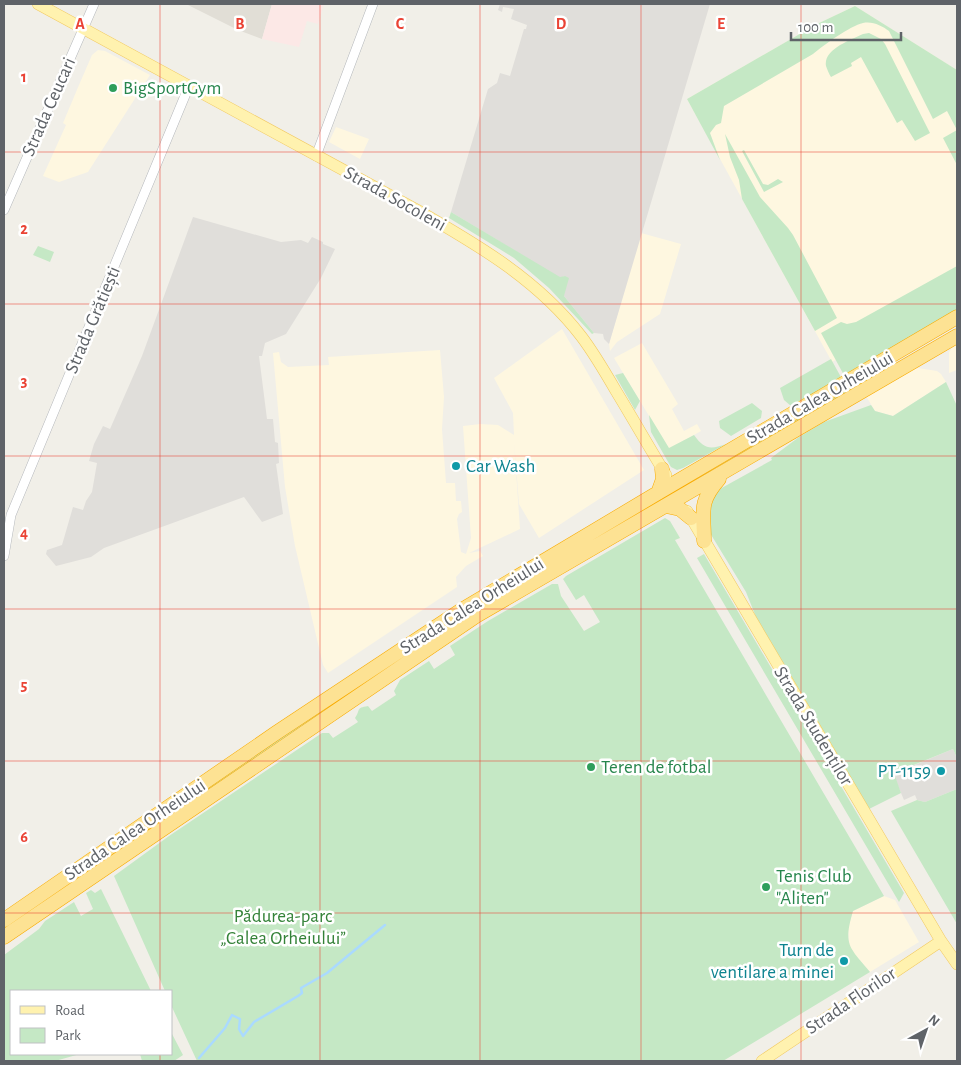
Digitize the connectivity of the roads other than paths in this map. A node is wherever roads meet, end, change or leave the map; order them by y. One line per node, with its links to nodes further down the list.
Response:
1 (38, 4): 4 (main road, Strada Socoleni)
2 (94, 4): 4 (street, Strada Ceucari)
3 (372, 4): 6 (street)
4 (83, 28): 5 (main road, Strada Socoleni); 7 (street, Strada Ceucari)
5 (188, 86): 6 (main road, Strada Socoleni); 20 (street, Strada Grătiești)
6 (316, 156): 12 (main road, Strada Socoleni)
7 (4, 210)
8 (957, 317): 10 (highway, Strada Calea Orheiului)
9 (957, 336): 11 (highway, Strada Calea Orheiului)
10 (904, 348): 11 (highway); 14 (highway, Strada Calea Orheiului)
11 (912, 362): 13 (highway, Strada Calea Orheiului)
12 (662, 469): 14 (main road, Strada Socoleni); 15 (highway)
13 (728, 469): 16 (highway, Strada Calea Orheiului); 19 (highway)
14 (672, 485): 15 (highway, Strada Calea Orheiului); 16 (main road, Strada Studenților)
15 (658, 493): 21 (highway, Strada Calea Orheiului)
16 (679, 498): 17 (highway, Strada Calea Orheiului); 18 (main road, Strada Studenților)
17 (666, 506): 18 (highway); 22 (highway, Strada Calea Orheiului)
18 (691, 518): 19 (main road, Strada Studenților)
19 (704, 540): 25 (main road, Strada Studenților)
20 (4, 556)
21 (333, 695): 22 (highway); 23 (highway, Strada Calea Orheiului)
22 (342, 708): 24 (highway, Strada Calea Orheiului)
23 (4, 920)
24 (4, 937)
25 (940, 941): 26 (main road, Strada Studenților); 27 (main road, Strada Florilor)
26 (957, 964)
27 (762, 1061)

